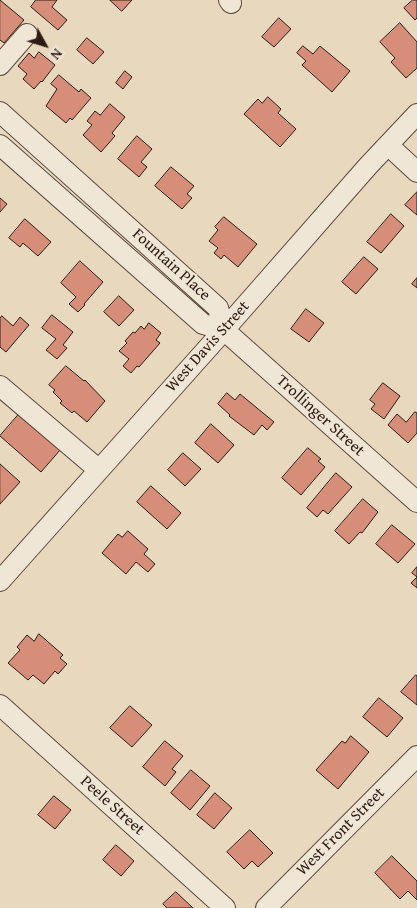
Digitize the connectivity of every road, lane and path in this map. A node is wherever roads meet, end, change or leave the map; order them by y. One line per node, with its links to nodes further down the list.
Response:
1 (27, 34): 2 (street)
2 (0, 65)
3 (0, 112): 8 (street, Fountain Place)
4 (417, 114): 6 (street, West Davis Street)
5 (0, 145): 8 (street, Fountain Place)
6 (388, 145): 7 (street); 8 (street, West Davis Street)
7 (417, 172)
8 (224, 330): 10 (street, West Davis Street); 11 (street, Trollinger Street)
9 (0, 386): 10 (street)
10 (99, 470): 12 (street, West Davis Street)
11 (417, 502)
12 (0, 581)
13 (0, 705): 15 (street, Peele Street)
14 (417, 756): 16 (street, West Front Street)
15 (225, 908)
16 (266, 908)

